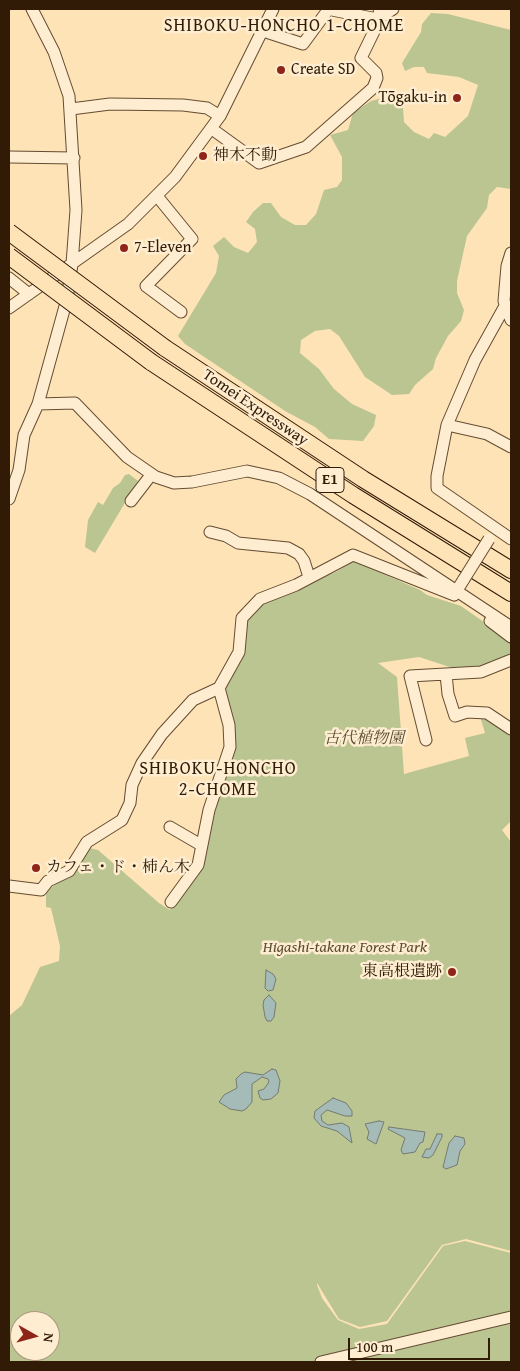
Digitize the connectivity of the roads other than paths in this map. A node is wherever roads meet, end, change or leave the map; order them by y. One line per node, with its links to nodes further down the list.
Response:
1 (32, 9): 7 (street)
2 (273, 9): 6 (street)
3 (327, 9): 5 (street); 6 (street)
4 (394, 9): 5 (street)
5 (380, 13): 9 (street)
6 (263, 31): 8 (street)
7 (71, 109): 8 (street); 11 (street)
8 (220, 116): 9 (street)
9 (212, 128): 12 (street)
10 (9, 157): 11 (street)
11 (74, 158): 16 (street)
12 (157, 196): 16 (street); 21 (street)
13 (9, 232): 32 (highway, Tomei Expressway / E1, bridge)
14 (511, 254): 19 (street)
15 (9, 256): 35 (highway, Tomei Expressway / E1, bridge)
16 (72, 264): 18 (street); 23 (street)
17 (9, 278): 18 (street)
18 (29, 294): 20 (street)
19 (505, 306): 22 (street); 24 (street)
20 (9, 308)
21 (181, 312)
22 (511, 320)
23 (38, 404): 26 (street); 27 (street)
24 (447, 425): 25 (street); 30 (street)
25 (511, 447)
26 (150, 475): 28 (street); 34 (street)
27 (9, 499)
28 (131, 501)
29 (210, 532): 33 (street)
30 (492, 534): 31 (street); 34 (street, bridge)
31 (511, 539)
32 (511, 570)
33 (309, 577): 34 (street); 40 (street)
34 (458, 591): 36 (street); 37 (street)
35 (511, 593)
36 (511, 627)
37 (511, 637)
38 (511, 660): 39 (street)
39 (446, 674): 41 (street); 42 (street)
40 (219, 688): 44 (street); 45 (street)
41 (511, 729)
42 (426, 740)
43 (170, 826): 44 (street)
44 (201, 845): 46 (street)
45 (9, 886)
46 (171, 902)
47 (511, 1317): 48 (street)
48 (321, 1362)

